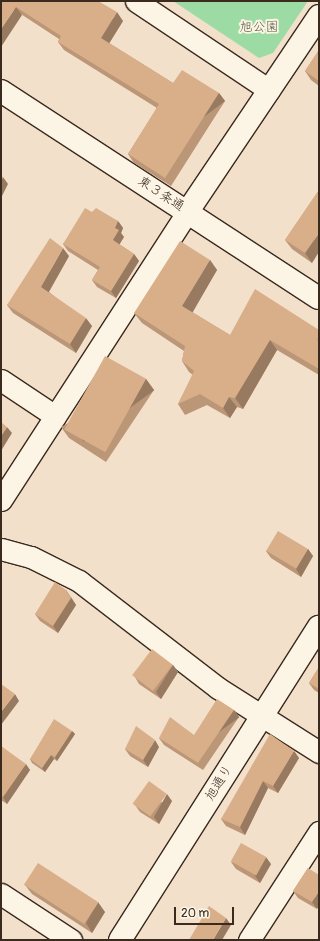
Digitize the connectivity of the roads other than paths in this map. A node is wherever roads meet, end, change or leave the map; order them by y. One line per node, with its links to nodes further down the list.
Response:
1 (136, 1): 3 (street)
2 (319, 16): 3 (street)
3 (269, 90): 5 (street)
4 (1, 91): 5 (street, 東３条通)
5 (188, 211): 6 (street, 東３条通); 8 (street)
6 (319, 298)
7 (1, 380): 8 (street)
8 (55, 416): 9 (street)
9 (1, 500)
10 (1, 549): 12 (street)
11 (319, 627): 12 (street, 旭通り)
12 (261, 718): 13 (street); 16 (street, 旭通り)
13 (319, 752)
14 (319, 832): 18 (street)
15 (1, 894): 17 (street)
16 (126, 938)
17 (71, 940)
18 (249, 940)

